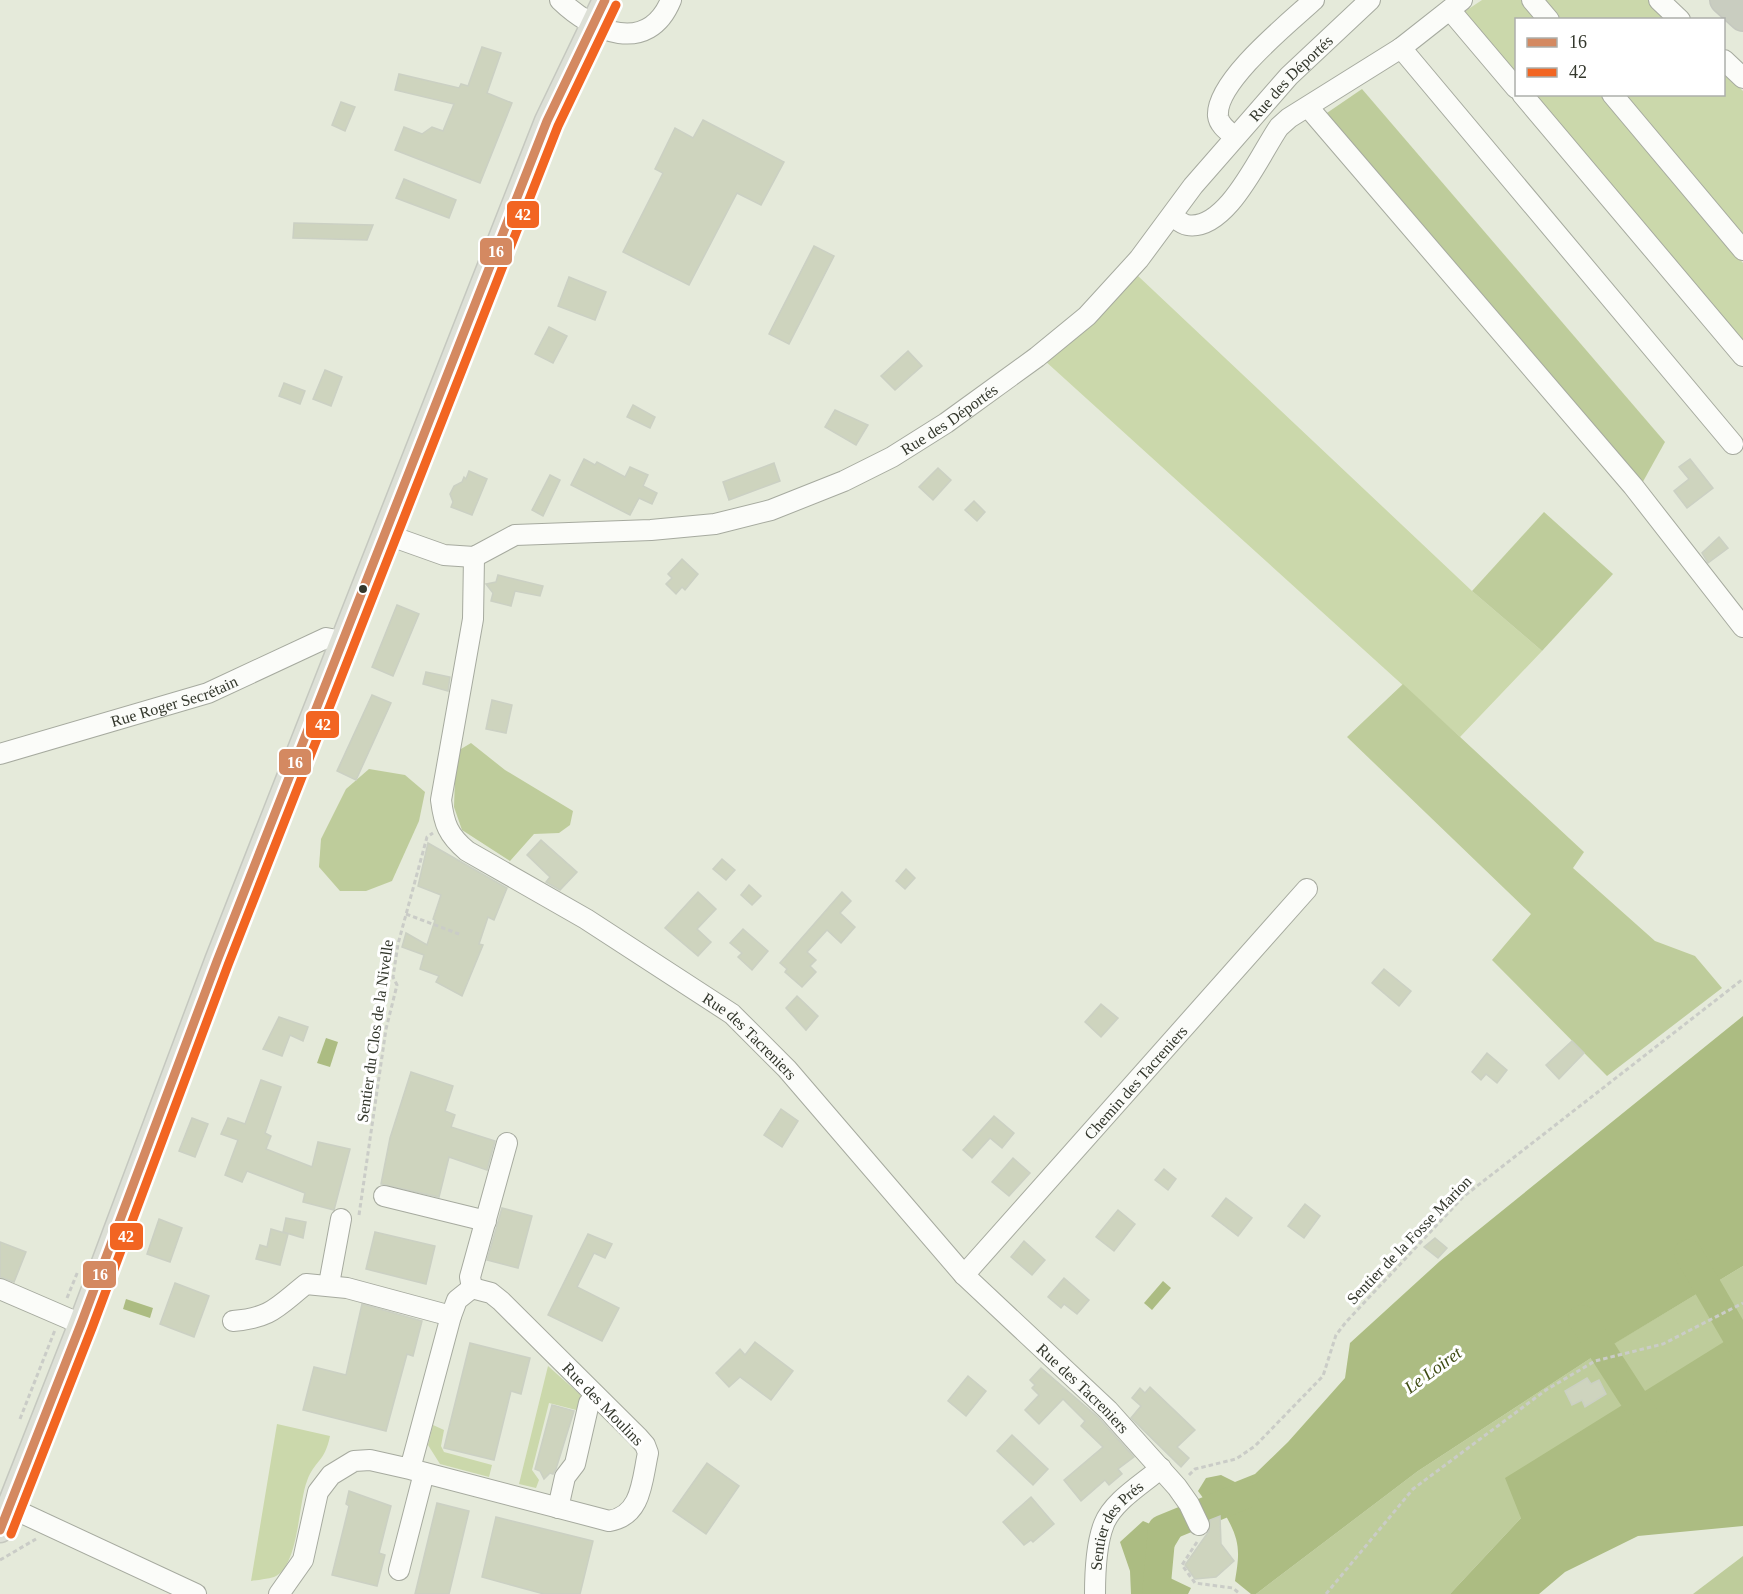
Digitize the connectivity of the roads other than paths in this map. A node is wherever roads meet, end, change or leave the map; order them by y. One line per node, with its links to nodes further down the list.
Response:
1 (560, 0): 13 (street)
2 (605, 0): 13 (main road)
3 (671, 0): 13 (street)
4 (1314, 0): 21 (street)
5 (1370, 0): 21 (street, Rue des Déportés)
6 (1532, 0): 11 (street)
7 (1659, 0): 12 (street)
8 (1724, 0): 10 (highway)
9 (1456, 5): 14 (street); 17 (street)
10 (1743, 17)
11 (1547, 18)
12 (1678, 18)
13 (593, 24): 26 (main road)
14 (1401, 48): 20 (street); 25 (street)
15 (1725, 61): 16 (street)
16 (1743, 78)
17 (1515, 87)
18 (1524, 96): 24 (street)
19 (1614, 96): 23 (street)
20 (1308, 107): 22 (street); 28 (street)
21 (1235, 137): 22 (street, Rue des Déportés)
22 (1172, 216): 27 (street, Rue des Déportés)
23 (1743, 250)
24 (1743, 356)
25 (1733, 444)
26 (385, 534): 27 (street); 29 (main road)
27 (474, 557): 36 (street, Rue des Tacreniers)
28 (1743, 627)
29 (342, 641): 30 (street, Rue Roger Secrétain); 42 (main road)
30 (0, 754)
31 (1307, 889): 36 (street, Chemin des Tacreniers)
32 (507, 1143): 35 (street)
33 (384, 1196): 35 (street)
34 (349, 1220): 37 (street)
35 (486, 1221): 38 (street)
36 (964, 1275): 44 (street, Rue des Tacreniers)
37 (329, 1284): 40 (street); 41 (street)
38 (472, 1288): 40 (street); 43 (street, Rue des Moulins)
39 (0, 1289): 42 (street)
40 (451, 1316): 45 (street)
41 (233, 1321)
42 (81, 1324): 46 (main road)
43 (596, 1396): 47 (street); 47 (street, Rue des Moulins)
44 (1161, 1468): 48 (street, Rue des Tacreniers); 53 (street, Sentier des Prés)
45 (417, 1471): 47 (street, Rue des Moulins); 50 (street); 52 (street, Rue des Moulins)
46 (9, 1507): 49 (main road); 51 (street)
47 (558, 1508)
48 (1199, 1525)
49 (0, 1530)
50 (399, 1570)
51 (196, 1594)
52 (279, 1594)
53 (1095, 1594)

